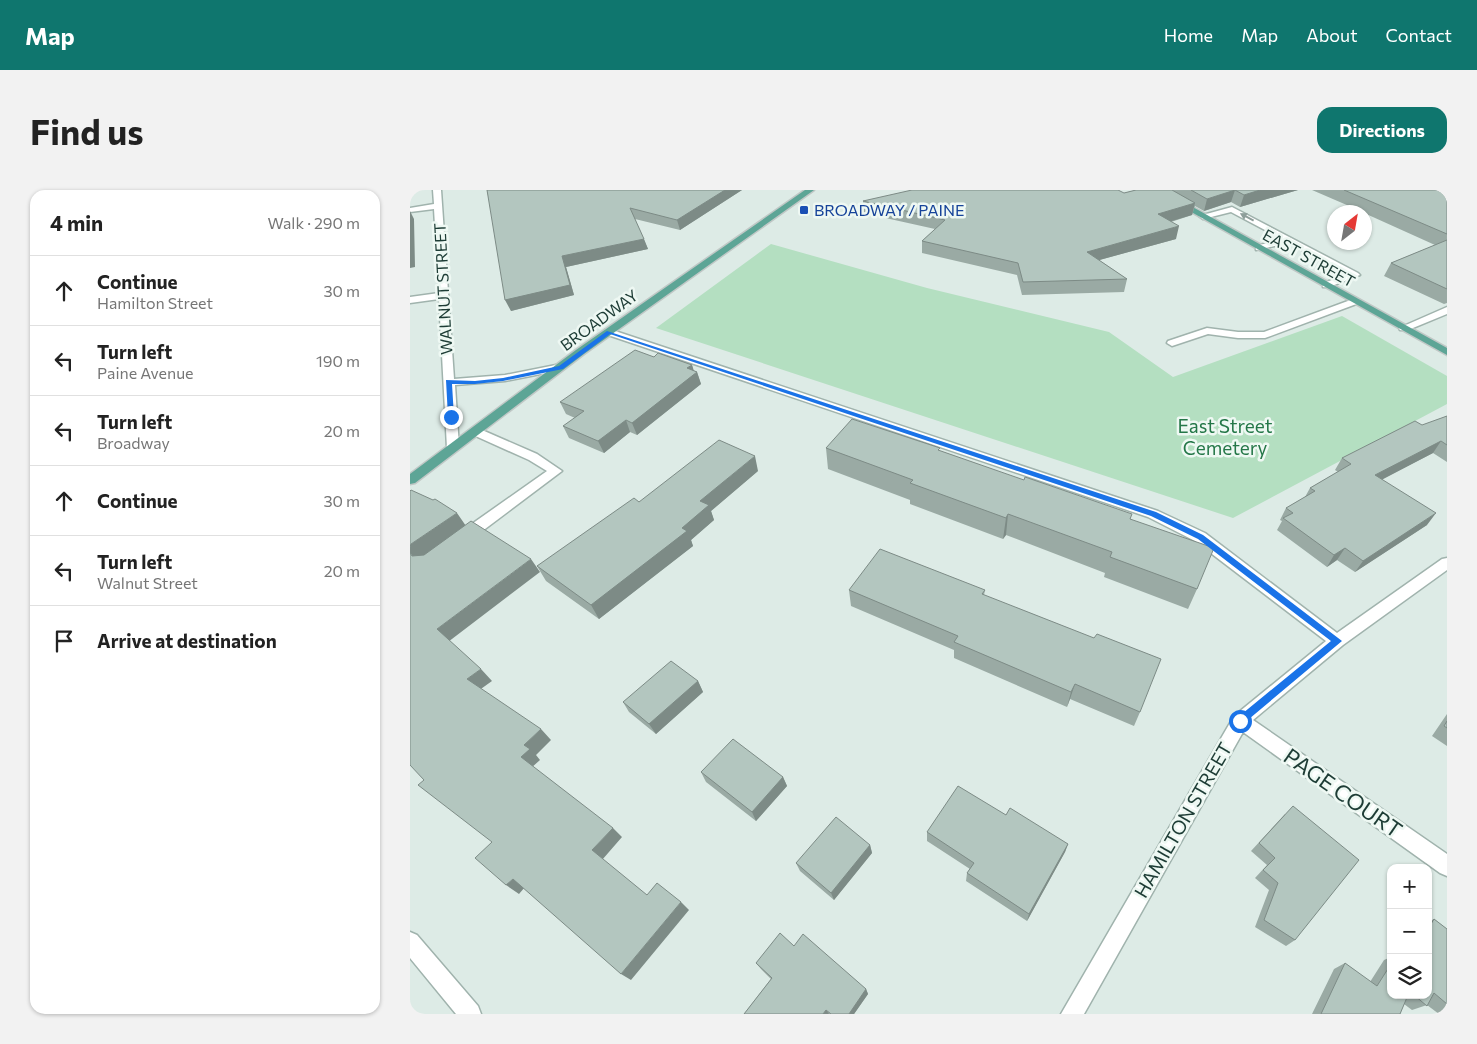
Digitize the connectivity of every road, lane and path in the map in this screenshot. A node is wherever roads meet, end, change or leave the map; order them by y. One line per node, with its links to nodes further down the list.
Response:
1 (437, 190): 4 (street, WALNUT STREET)
2 (810, 190): 15 (main road, BROADWAY)
3 (1156, 190): 6 (main road, EAST STREET)
4 (438, 206): 5 (street); 10 (street, WALNUT STREET)
5 (410, 210)
6 (1203, 216): 7 (street, one-way to 6); 8 (main road, EAST STREET)
7 (1290, 240): 8 (street); 9 (street)
8 (1259, 248): 9 (main road, EAST STREET)
9 (1326, 285): 12 (main road, EAST STREET)
10 (443, 295): 11 (street); 19 (street, WALNUT STREET)
11 (410, 300)
12 (1356, 301): 14 (main road, EAST STREET); 16 (street)
13 (1447, 310): 14 (street)
14 (1404, 328): 17 (main road, EAST STREET)
15 (609, 332): 18 (main road, BROADWAY); 25 (street)
16 (1172, 343)
17 (1447, 352)
18 (561, 367): 19 (street); 20 (main road, BROADWAY)
19 (449, 382): 21 (street, WALNUT STREET)
20 (475, 432): 21 (main road, BROADWAY); 23 (street)
21 (453, 448): 22 (main road, BROADWAY)
22 (410, 480)
23 (452, 546)
24 (1447, 563): 25 (street, HAMILTON STREET)
25 (1338, 641): 26 (street, HAMILTON STREET)
26 (1240, 721): 27 (street, PAGE COURT); 30 (street, HAMILTON STREET)
27 (1447, 866)
28 (410, 942): 29 (street)
29 (470, 1014)
30 (1072, 1014)

